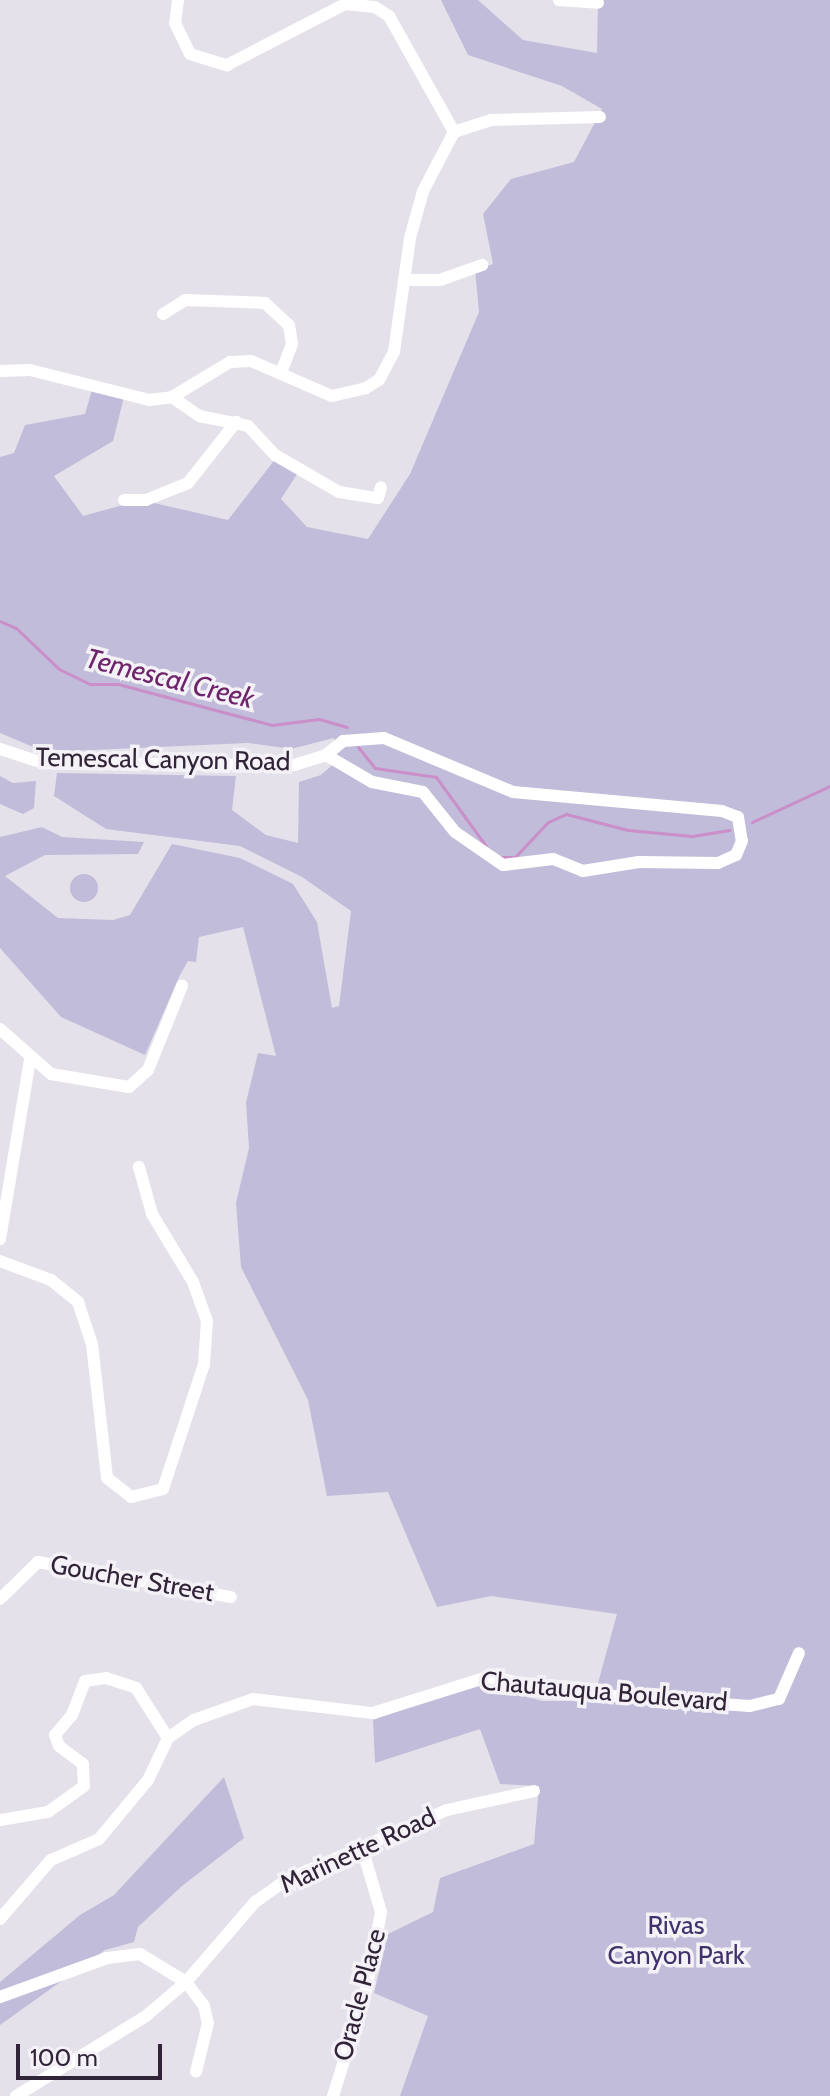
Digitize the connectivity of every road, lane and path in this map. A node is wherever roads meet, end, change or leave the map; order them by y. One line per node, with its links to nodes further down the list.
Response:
1 (178, 0): 5 (street)
2 (559, 0): 3 (street)
3 (598, 3)
4 (600, 117): 5 (street)
5 (454, 132): 7 (street)
6 (482, 265): 7 (street)
7 (404, 280): 10 (street)
8 (163, 314): 10 (street)
9 (0, 371): 11 (street)
10 (281, 372): 11 (street)
11 (172, 397): 12 (street)
12 (236, 422): 13 (street); 14 (street)
13 (381, 487)
14 (124, 500)
15 (0, 749): 16 (street, Temescal Canyon Road)
16 (326, 755): 16 (street, Temescal Canyon Road)
17 (182, 986): 19 (street)
18 (0, 1029): 19 (street)
19 (30, 1060): 21 (street)
20 (139, 1167): 22 (street)
21 (0, 1239)
22 (0, 1261)
23 (231, 1597): 24 (street, Goucher Street)
24 (0, 1599)
25 (799, 1653): 26 (street, Chautauqua Boulevard)
26 (168, 1738): 28 (street); 30 (street)
27 (534, 1791): 29 (street, Marinette Road)
28 (0, 1820)
29 (362, 1848): 31 (street, Marinette Road); 35 (street, Oracle Place)
30 (0, 1919)
31 (186, 1982): 32 (street); 33 (street); 34 (street, Marinette Road)
32 (0, 1997)
33 (196, 2072)
34 (16, 2096)
35 (333, 2096)

